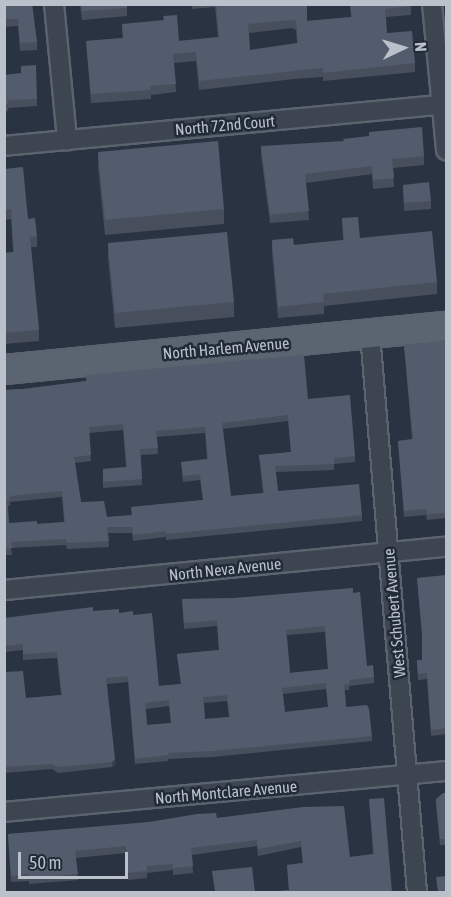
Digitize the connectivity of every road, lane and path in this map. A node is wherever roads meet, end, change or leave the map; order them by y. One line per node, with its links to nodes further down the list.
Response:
1 (54, 4): 4 (street)
2 (432, 4): 3 (street)
3 (444, 104): 4 (street, North 72nd Court); 6 (street)
4 (67, 140): 5 (street, North 72nd Court)
5 (4, 146)
6 (447, 150)
7 (447, 326): 8 (main road, North Harlem Avenue)
8 (370, 334): 9 (main road, North Harlem Avenue); 11 (street, West Schubert Avenue)
9 (4, 369)
10 (447, 547): 11 (street, North Neva Avenue)
11 (388, 553): 12 (street, North Neva Avenue); 14 (street, West Schubert Avenue)
12 (4, 590)
13 (447, 771): 14 (street, North Montclare Avenue)
14 (407, 775): 15 (street, North Montclare Avenue); 16 (street, West Schubert Avenue)
15 (4, 813)
16 (417, 892)

